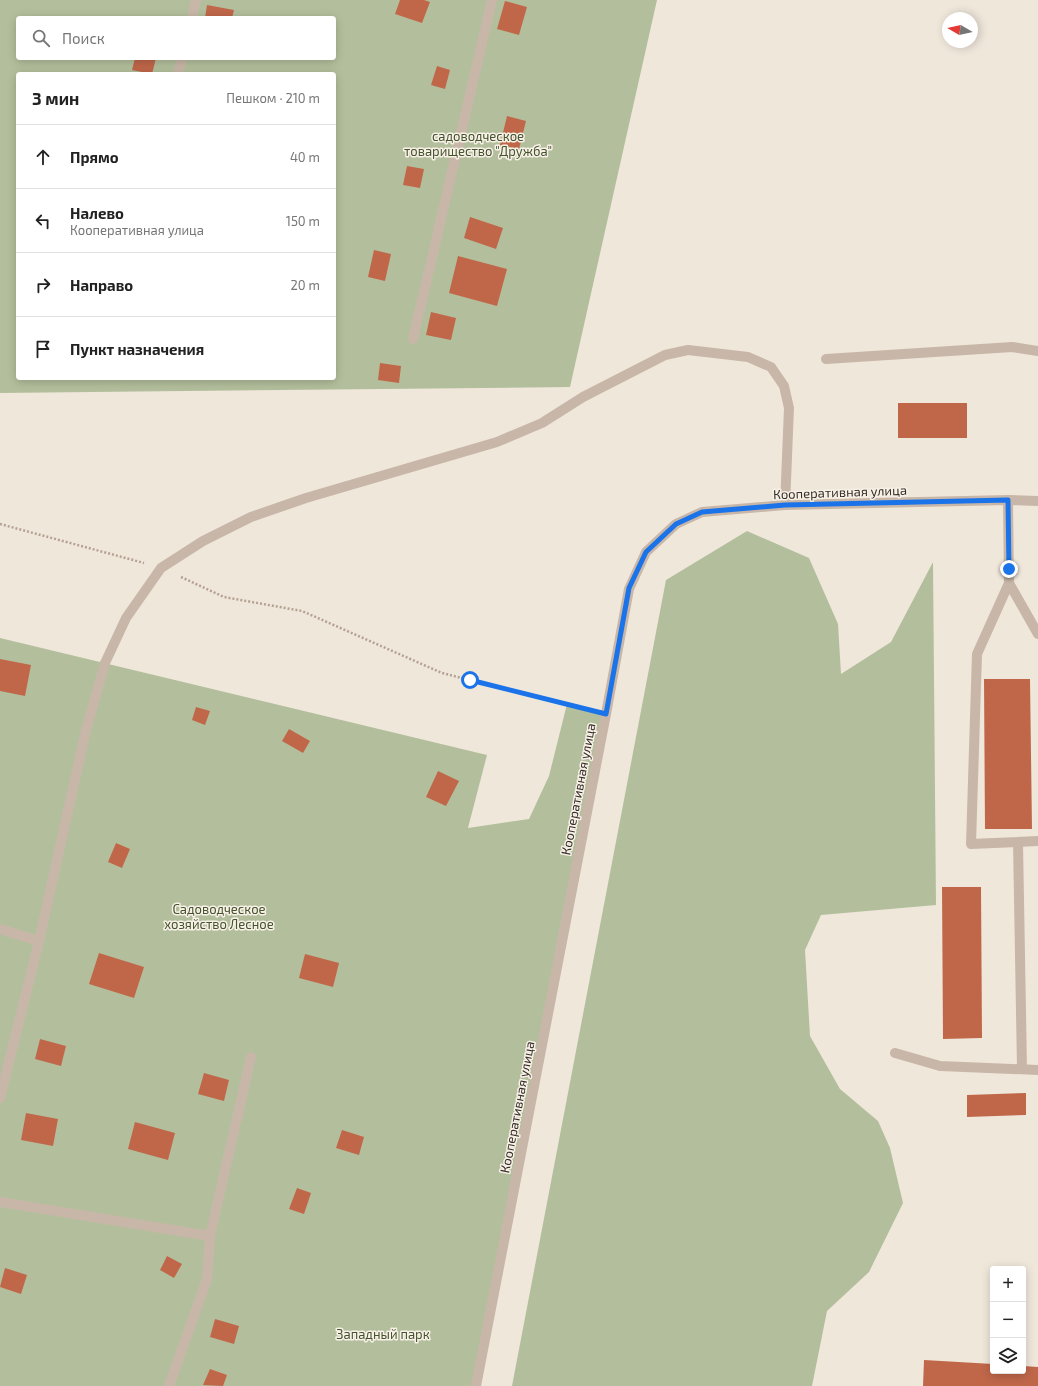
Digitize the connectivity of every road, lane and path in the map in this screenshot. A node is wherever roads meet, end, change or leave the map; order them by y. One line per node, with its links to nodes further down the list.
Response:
1 (196, 0): 3 (street)
2 (492, 0): 6 (street)
3 (192, 16)
4 (182, 60): 5 (street)
5 (178, 72)
6 (413, 339)
7 (1038, 351): 8 (street)
8 (826, 358)
9 (1008, 500): 10 (street, Кооперативная улица); 11 (street, Кооперативная улица); 14 (street)
10 (1038, 501)
11 (785, 505): 13 (street); 16 (street, Кооперативная улица)
12 (0, 524): 13 (path)
13 (161, 568): 16 (path); 20 (street)
14 (1009, 583): 15 (street); 18 (street)
15 (1038, 634)
16 (606, 714): 29 (street, Кооперативная улица)
17 (1038, 841): 18 (street)
18 (1018, 842): 23 (street)
19 (0, 929): 20 (street)
20 (39, 941): 25 (street)
21 (895, 1053): 23 (street)
22 (251, 1057): 27 (street)
23 (1022, 1069): 24 (street)
24 (1038, 1070)
25 (0, 1098)
26 (0, 1202): 27 (street)
27 (210, 1236): 28 (street)
28 (169, 1386)
29 (476, 1386)

